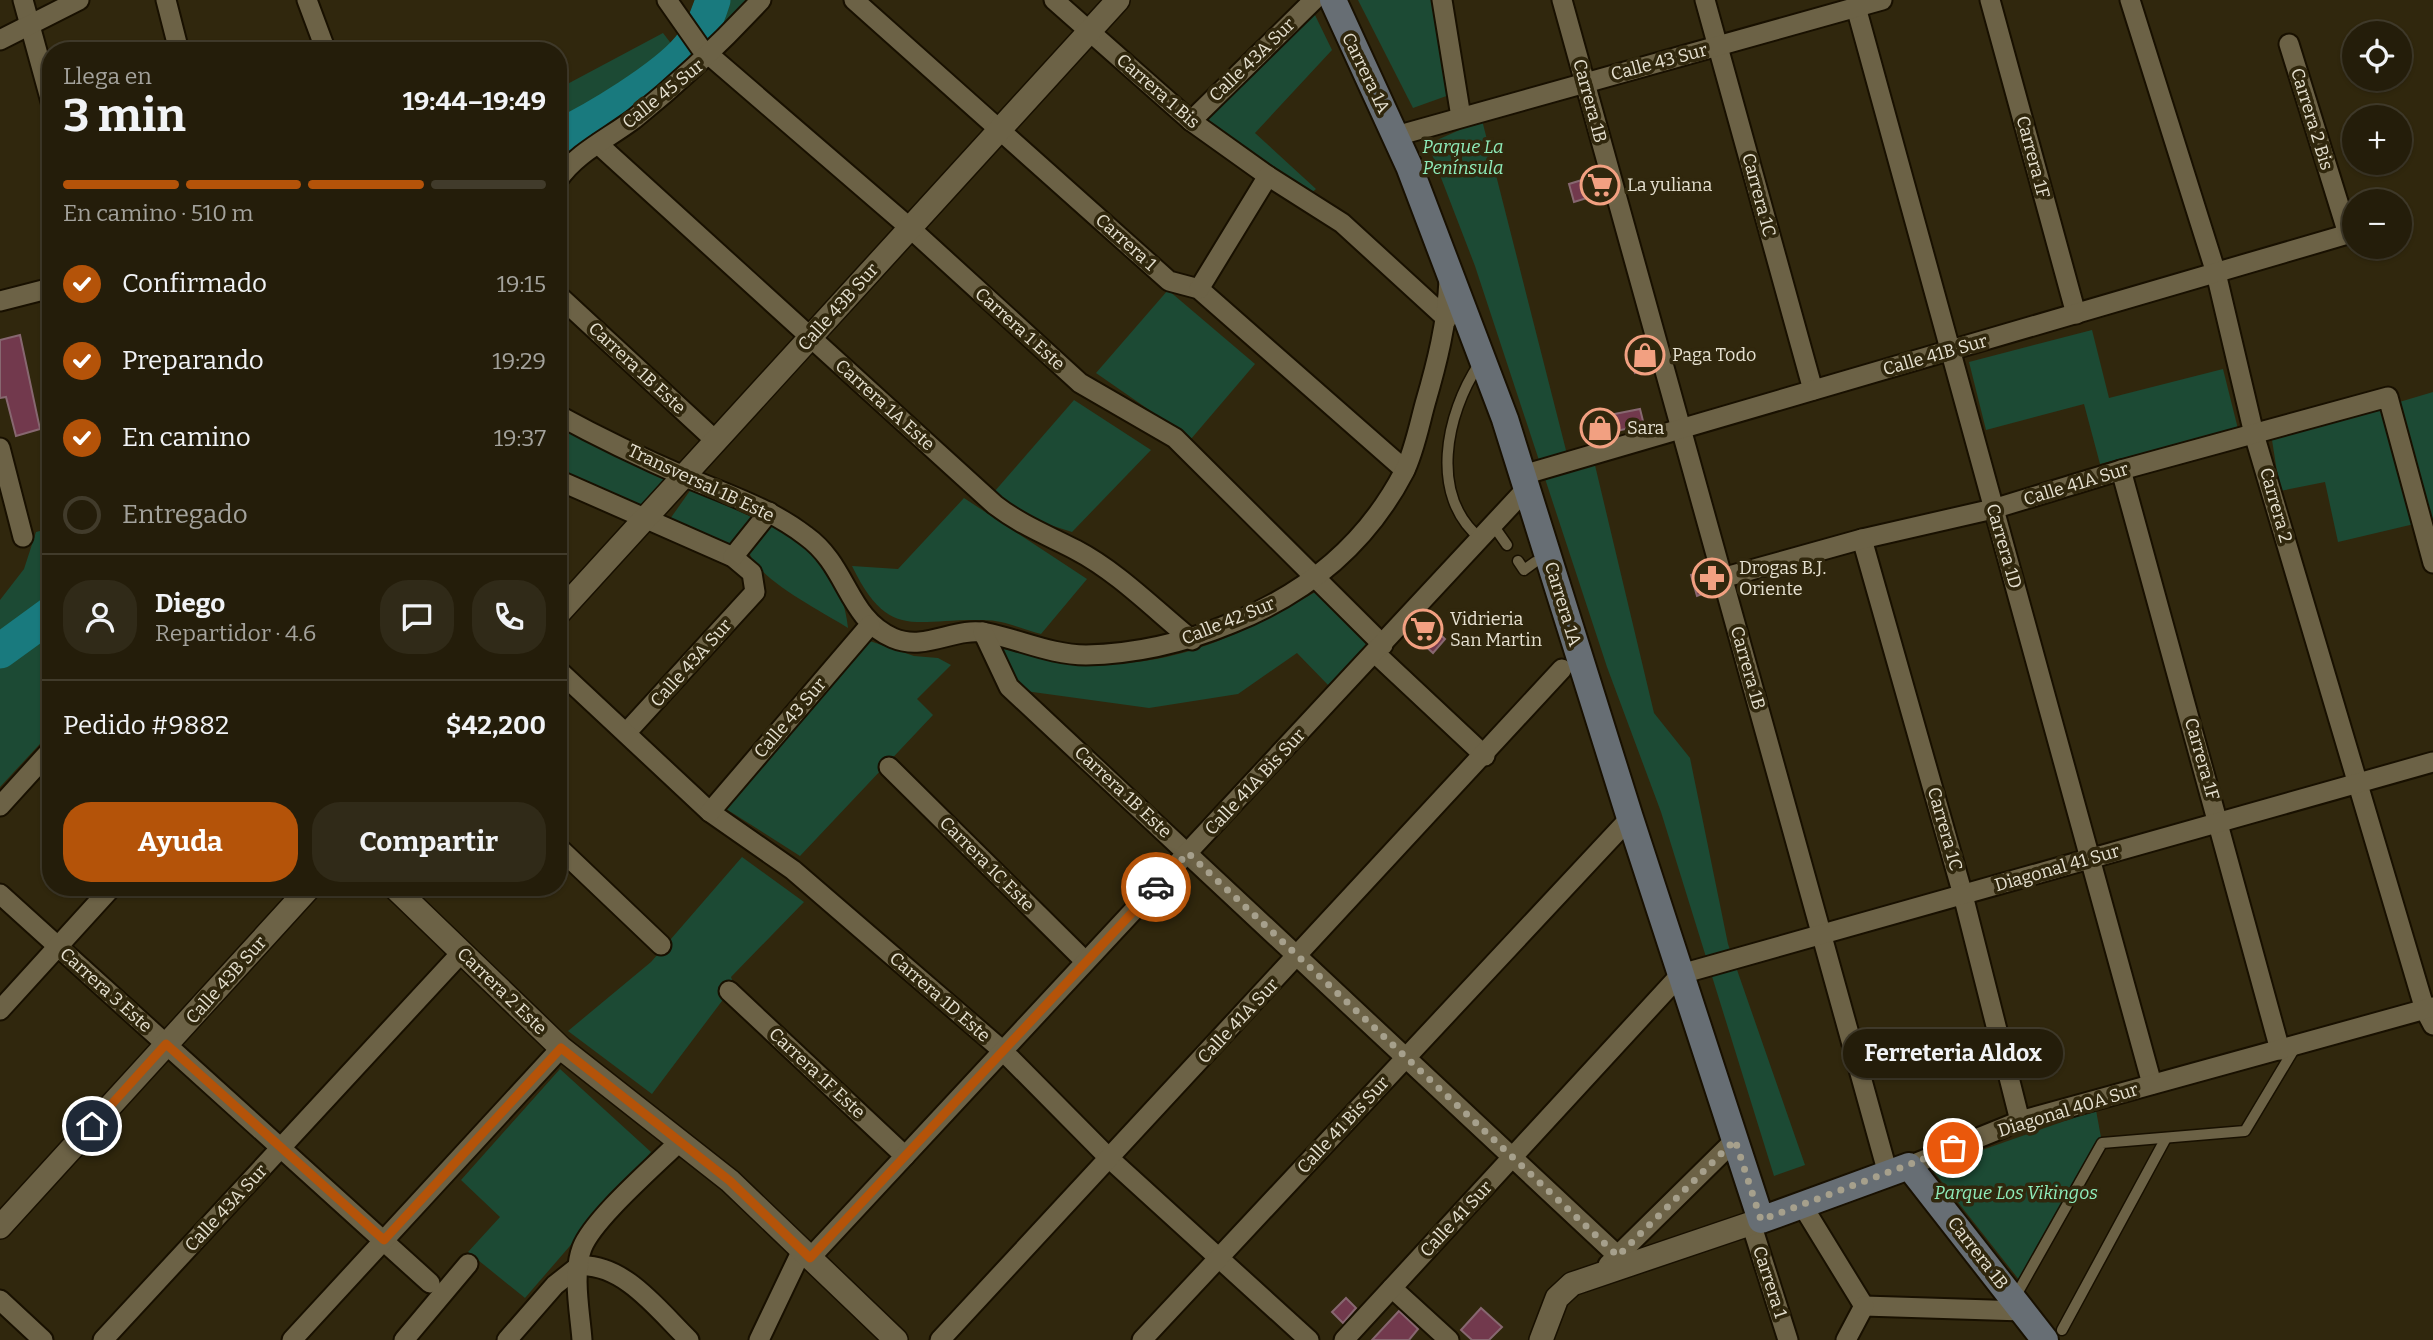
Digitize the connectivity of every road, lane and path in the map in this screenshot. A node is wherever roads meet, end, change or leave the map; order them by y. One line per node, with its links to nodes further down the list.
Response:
1 (23, 0): 19 (street)
2 (79, 0): 19 (street)
3 (166, 0): 22 (street)
4 (307, 0): 23 (street)
5 (667, 0): 26 (street, Carrera 1 Este)
6 (761, 0): 26 (street, Calle 45 Sur)
7 (855, 0): 31 (street, Carrera 1)
8 (1054, 0): 20 (street, Carrera 1 Bis)
9 (1118, 0): 20 (street, Calle 43B Sur)
10 (1314, 0): 30 (street, Calle 43A Sur)
11 (1333, 0): 32 (main road, Carrera 1A)
12 (1442, 0): 29 (street)
13 (1562, 0): 28 (street, Carrera 1B)
14 (1705, 0): 25 (street, Carrera 1C)
15 (1882, 0): 18 (street, Calle 43 Sur)
16 (1990, 0): 45 (street, Carrera 1F)
17 (2130, 0): 40 (street, Carrera 2)
18 (1856, 7): 25 (street, Calle 43 Sur); 48 (street, Carrera 1D)
19 (30, 25): 21 (street); 27 (street)
20 (1090, 31): 30 (street, Carrera 1 Bis); 31 (street, Calle 43B Sur)
21 (0, 40)
22 (177, 42)
23 (323, 42)
24 (2289, 44): 36 (street, Carrera 2 Bis)
25 (1718, 45): 28 (street, Calle 43 Sur); 50 (street, Carrera 1C)
26 (700, 46): 33 (street, Calle 45 Sur); 37 (street, Carrera 1 Este)
27 (42, 69)
28 (1585, 82): 29 (street, Calle 43 Sur); 52 (street, Carrera 1B)
29 (1461, 117): 32 (street, Calle 43 Sur)
30 (1191, 121): 35 (street, Carrera 1 Bis)
31 (1001, 128): 37 (street, Calle 43B Sur); 41 (street, Carrera 1)
32 (1396, 136): 39 (main road, Carrera 1A)
33 (598, 144): 34 (street, Calle 45 Sur); 47 (street, Carrera 1A Este)
34 (567, 170)
35 (1268, 176): 41 (street); 46 (street)
36 (2342, 215)
37 (910, 228): 47 (street, Calle 43B Sur); 72 (street, Carrera 1 Este)
38 (2342, 236): 40 (street, Calle 41B Sur)
39 (1450, 272): 46 (street, Calle 42 Sur); 49 (main road, Carrera 1A)
40 (2216, 273): 45 (street, Calle 41B Sur); 53 (street, Carrera 2)
41 (1199, 289): 56 (street, Carrera 1)
42 (42, 290): 43 (street)
43 (0, 301)
44 (567, 303): 54 (street, Carrera 1B Este)
45 (2076, 314): 48 (street, Calle 41B Sur)
46 (1447, 318): 56 (street, Calle 42 Sur)
47 (810, 338): 54 (street, Calle 43B Sur); 77 (street, Carrera 1A Este)
48 (1950, 350): 50 (street, Calle 41B Sur); 61 (street, Carrera 1D)
49 (1483, 359): 59 (main road, Carrera 1A); 64 (lane)
50 (1813, 390): 52 (street, Calle 41B Sur)
51 (567, 419): 58 (street, Transversal 1B Este)
52 (1681, 429): 59 (street, Calle 41B Sur); 73 (street, Carrera 1B)
53 (2254, 434): 57 (street, Calle 41A Sur); 71 (street, Calle 41A Sur); 87 (street, Carrera 2)
54 (716, 441): 58 (street, Calle 43B Sur)
55 (0, 448): 65 (street)
56 (1405, 470): 72 (street, Calle 42 Sur)
57 (2121, 470): 61 (street, Calle 41A Sur); 91 (street, Carrera 1F)
58 (684, 476): 62 (street, Transversal 1B Este); 63 (street, Calle 43B Sur)
59 (1525, 482): 64 (street, Calle 41A Bis Sur); 90 (main road, Carrera 1A)
60 (567, 484): 63 (street)
61 (1993, 509): 66 (street, Calle 41A Sur); 94 (street, Carrera 1D)
62 (769, 512): 68 (street); 75 (street, Transversal 1B Este)
63 (647, 517): 68 (street); 74 (street, Calle 43B Sur)
64 (1487, 532): 67 (lane); 79 (street, Calle 41A Bis Sur)
65 (23, 537)
66 (1862, 539): 73 (street, Calle 41A Sur); 96 (street, Carrera 1C)
67 (1507, 545)
68 (733, 557): 82 (street, Calle 43A Sur)
69 (1518, 561): 70 (lane)
70 (1535, 562)
71 (2433, 563)
72 (1317, 578): 77 (street, Calle 42 Sur); 79 (street, Carrera 1 Este)
73 (1722, 578): 100 (street, Carrera 1B)
74 (567, 604)
75 (870, 625): 76 (street, Transversal 1B Este); 89 (street, Calle 43 Sur)
76 (983, 632): 78 (street, Transversal 1B Este); 92 (street, Carrera 1B Este)
77 (1192, 640): 78 (street, Calle 42 Sur)
78 (1041, 649)
79 (1379, 649): 83 (street, Carrera 1 Este); 92 (street, Calle 41A Bis Sur)
80 (1562, 669): 83 (street, Calle 41A Sur)
81 (567, 678): 82 (street, Carrera 1D Este)
82 (626, 733): 89 (street, Carrera 1D Este)
83 (1485, 756): 104 (street, Calle 41A Sur)
84 (42, 760): 88 (street)
85 (2433, 762): 87 (street, Diagonal 41 Sur)
86 (889, 766): 105 (street, Carrera 1C Este)
87 (2356, 783): 91 (street, Diagonal 41 Sur); 109 (street, Carrera 2)
88 (0, 806)
89 (710, 812): 113 (street, Carrera 1D Este)
90 (1630, 818): 106 (main road, Carrera 1A); 114 (street, Calle 41 Bis Sur)
91 (2220, 822): 94 (street, Diagonal 41 Sur); 111 (street, Carrera 1F)
92 (1188, 853): 104 (street, Carrera 1B Este); 105 (street, Calle 41A Bis Sur)
93 (567, 855): 101 (street)
94 (2092, 858): 96 (street, Diagonal 41 Sur); 115 (street, Carrera 1D)
95 (0, 894): 102 (street, Carrera 3 Este)
96 (1963, 895): 100 (street, Diagonal 41 Sur); 116 (street, Carrera 1C)
97 (104, 896): 102 (street)
98 (302, 896): 110 (street, Calle 43B Sur)
99 (403, 896): 103 (street, Carrera 2 Este)
100 (1824, 934): 106 (street, Diagonal 41 Sur); 124 (street, Carrera 1B)
101 (661, 945)
102 (58, 947): 108 (street); 110 (street, Carrera 3 Este)
103 (462, 952): 112 (street, Carrera 2 Este); 120 (street, Calle 43A Sur)
104 (1298, 956): 114 (street, Carrera 1B Este); 123 (street, Calle 41A Sur)
105 (1085, 961): 113 (street, Calle 41A Bis Sur)
106 (1681, 974): 118 (main road, Carrera 1A); 122 (street, Calle 41 Sur)
107 (729, 991): 121 (street, Carrera 1F Este)
108 (0, 1010)
109 (2430, 1014): 111 (street, Diagonal 40A Sur)
110 (166, 1044): 120 (street, Carrera 3 Este); 127 (street, Calle 43B Sur)
111 (2288, 1047): 115 (street, Diagonal 40A Sur); 117 (lane)
112 (561, 1048): 119 (street, Carrera 2 Este); 128 (street)
113 (1003, 1051): 121 (street, Calle 41A Bis Sur); 123 (street, Carrera 1D Este)
114 (1406, 1058): 122 (street, Carrera 1B Este); 130 (street, Calle 41 Bis Sur)
115 (2152, 1084): 116 (street, Diagonal 40A Sur)
116 (2020, 1121): 124 (street, Diagonal 40A Sur)
117 (2166, 1138): 138 (lane); 140 (lane)
118 (1735, 1140): 126 (main road, Carrera 1A); 131 (street)
119 (680, 1141): 129 (street, Carrera 2 Este); 133 (street)
120 (281, 1148): 128 (street, Carrera 3 Este); 142 (street, Calle 43A Sur)
121 (905, 1156): 129 (street, Calle 41A Bis Sur)
122 (1513, 1158): 131 (street, Carrera 1B Este); 136 (street, Calle 41 Sur)
123 (1110, 1159): 130 (street, Carrera 1D Este); 150 (street, Calle 41A Sur)
124 (1898, 1170): 125 (main road, Diagonal 40A Sur); 138 (main road, Carrera 1B)
125 (1802, 1206): 126 (main road, Diagonal 40A Sur); 139 (street)
126 (1756, 1222): 134 (street, Diagonal 40A Sur); 156 (street, Carrera 1)
127 (0, 1227)
128 (384, 1240): 135 (street, Carrera 3 Este); 143 (street)
129 (806, 1254): 148 (street, Calle 41A Bis Sur); 149 (street, Carrera 2 Este)
130 (1220, 1256): 151 (street, Calle 41 Bis Sur); 152 (street, Carrera 1D Este)
131 (1618, 1256): 134 (street)
132 (468, 1264): 144 (street)
133 (579, 1266): 145 (street); 146 (street); 147 (street)
134 (1598, 1274): 155 (street, Diagonal 40A Sur)
135 (430, 1283)
136 (1392, 1288): 153 (street, Calle 41 Sur); 154 (street)
137 (0, 1300): 141 (street)
138 (2019, 1305): 139 (street); 140 (main road, Carrera 1B)
139 (1864, 1306): 157 (street)
140 (2053, 1335)
141 (43, 1340)
142 (103, 1340)
143 (292, 1340)
144 (404, 1340)
145 (507, 1340)
146 (582, 1340)
147 (690, 1340)
148 (759, 1340)
149 (896, 1340)
150 (940, 1340)
151 (1142, 1340)
152 (1309, 1340)
153 (1344, 1340)
154 (1449, 1340)
155 (1541, 1340)
156 (1788, 1340)
157 (1846, 1340)

